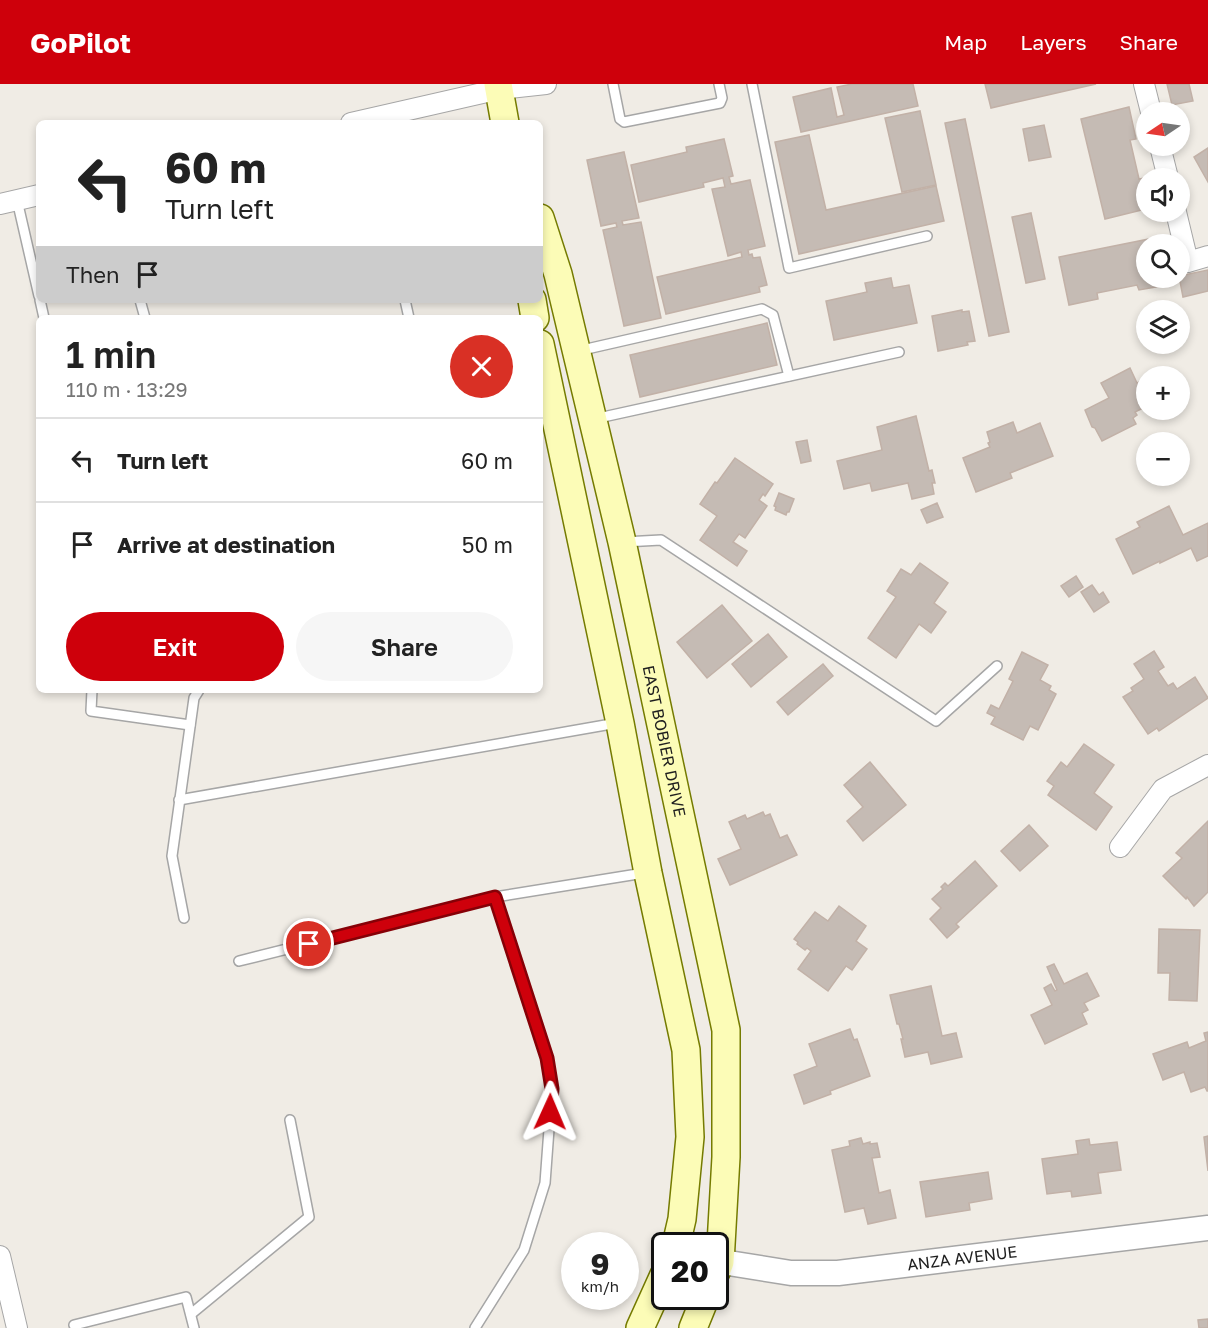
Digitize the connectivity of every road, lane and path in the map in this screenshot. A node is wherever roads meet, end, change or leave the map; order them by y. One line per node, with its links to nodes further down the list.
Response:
1 (546, 84): 6 (street)
2 (613, 84): 3 (lane)
3 (719, 84)
4 (752, 84): 15 (lane)
5 (1144, 84): 7 (street)
6 (499, 87): 8 (street); 9 (main road); 10 (main road)
7 (1148, 102)
8 (363, 120)
9 (504, 120)
10 (509, 120)
11 (36, 196): 12 (street)
12 (8, 202): 17 (lane)
13 (1178, 222): 16 (street)
14 (543, 227): 18 (main road, EAST BOBIER DRIVE)
15 (927, 236)
16 (1208, 256)
17 (36, 286)
18 (576, 351): 21 (lane); 23 (main road, EAST BOBIER DRIVE)
19 (899, 352): 21 (lane)
20 (543, 371): 22 (main road)
21 (789, 376): 23 (lane)
22 (548, 415): 28 (main road)
23 (592, 420): 24 (main road, EAST BOBIER DRIVE)
24 (622, 542): 25 (lane); 40 (main road, EAST BOBIER DRIVE)
25 (997, 666)
26 (92, 693): 29 (lane)
27 (197, 693): 29 (lane)
28 (620, 723): 31 (lane); 33 (main road)
29 (190, 725): 31 (lane)
30 (1208, 765): 32 (street)
31 (179, 800): 35 (lane)
32 (1120, 847)
33 (648, 873): 34 (lane); 39 (main road)
34 (495, 897): 36 (lane); 49 (lane)
35 (184, 918)
36 (239, 962)
37 (290, 1120): 45 (lane)
38 (1208, 1228): 42 (street, ANZA AVENUE)
39 (679, 1232)
40 (720, 1232)
41 (0, 1256): 47 (street)
42 (729, 1266)
43 (651, 1304): 50 (main road)
44 (700, 1310): 51 (main road)
45 (191, 1314): 46 (lane); 48 (lane)
46 (74, 1325)
47 (17, 1328)
48 (194, 1328)
49 (475, 1328)
50 (640, 1328)
51 (693, 1328)

